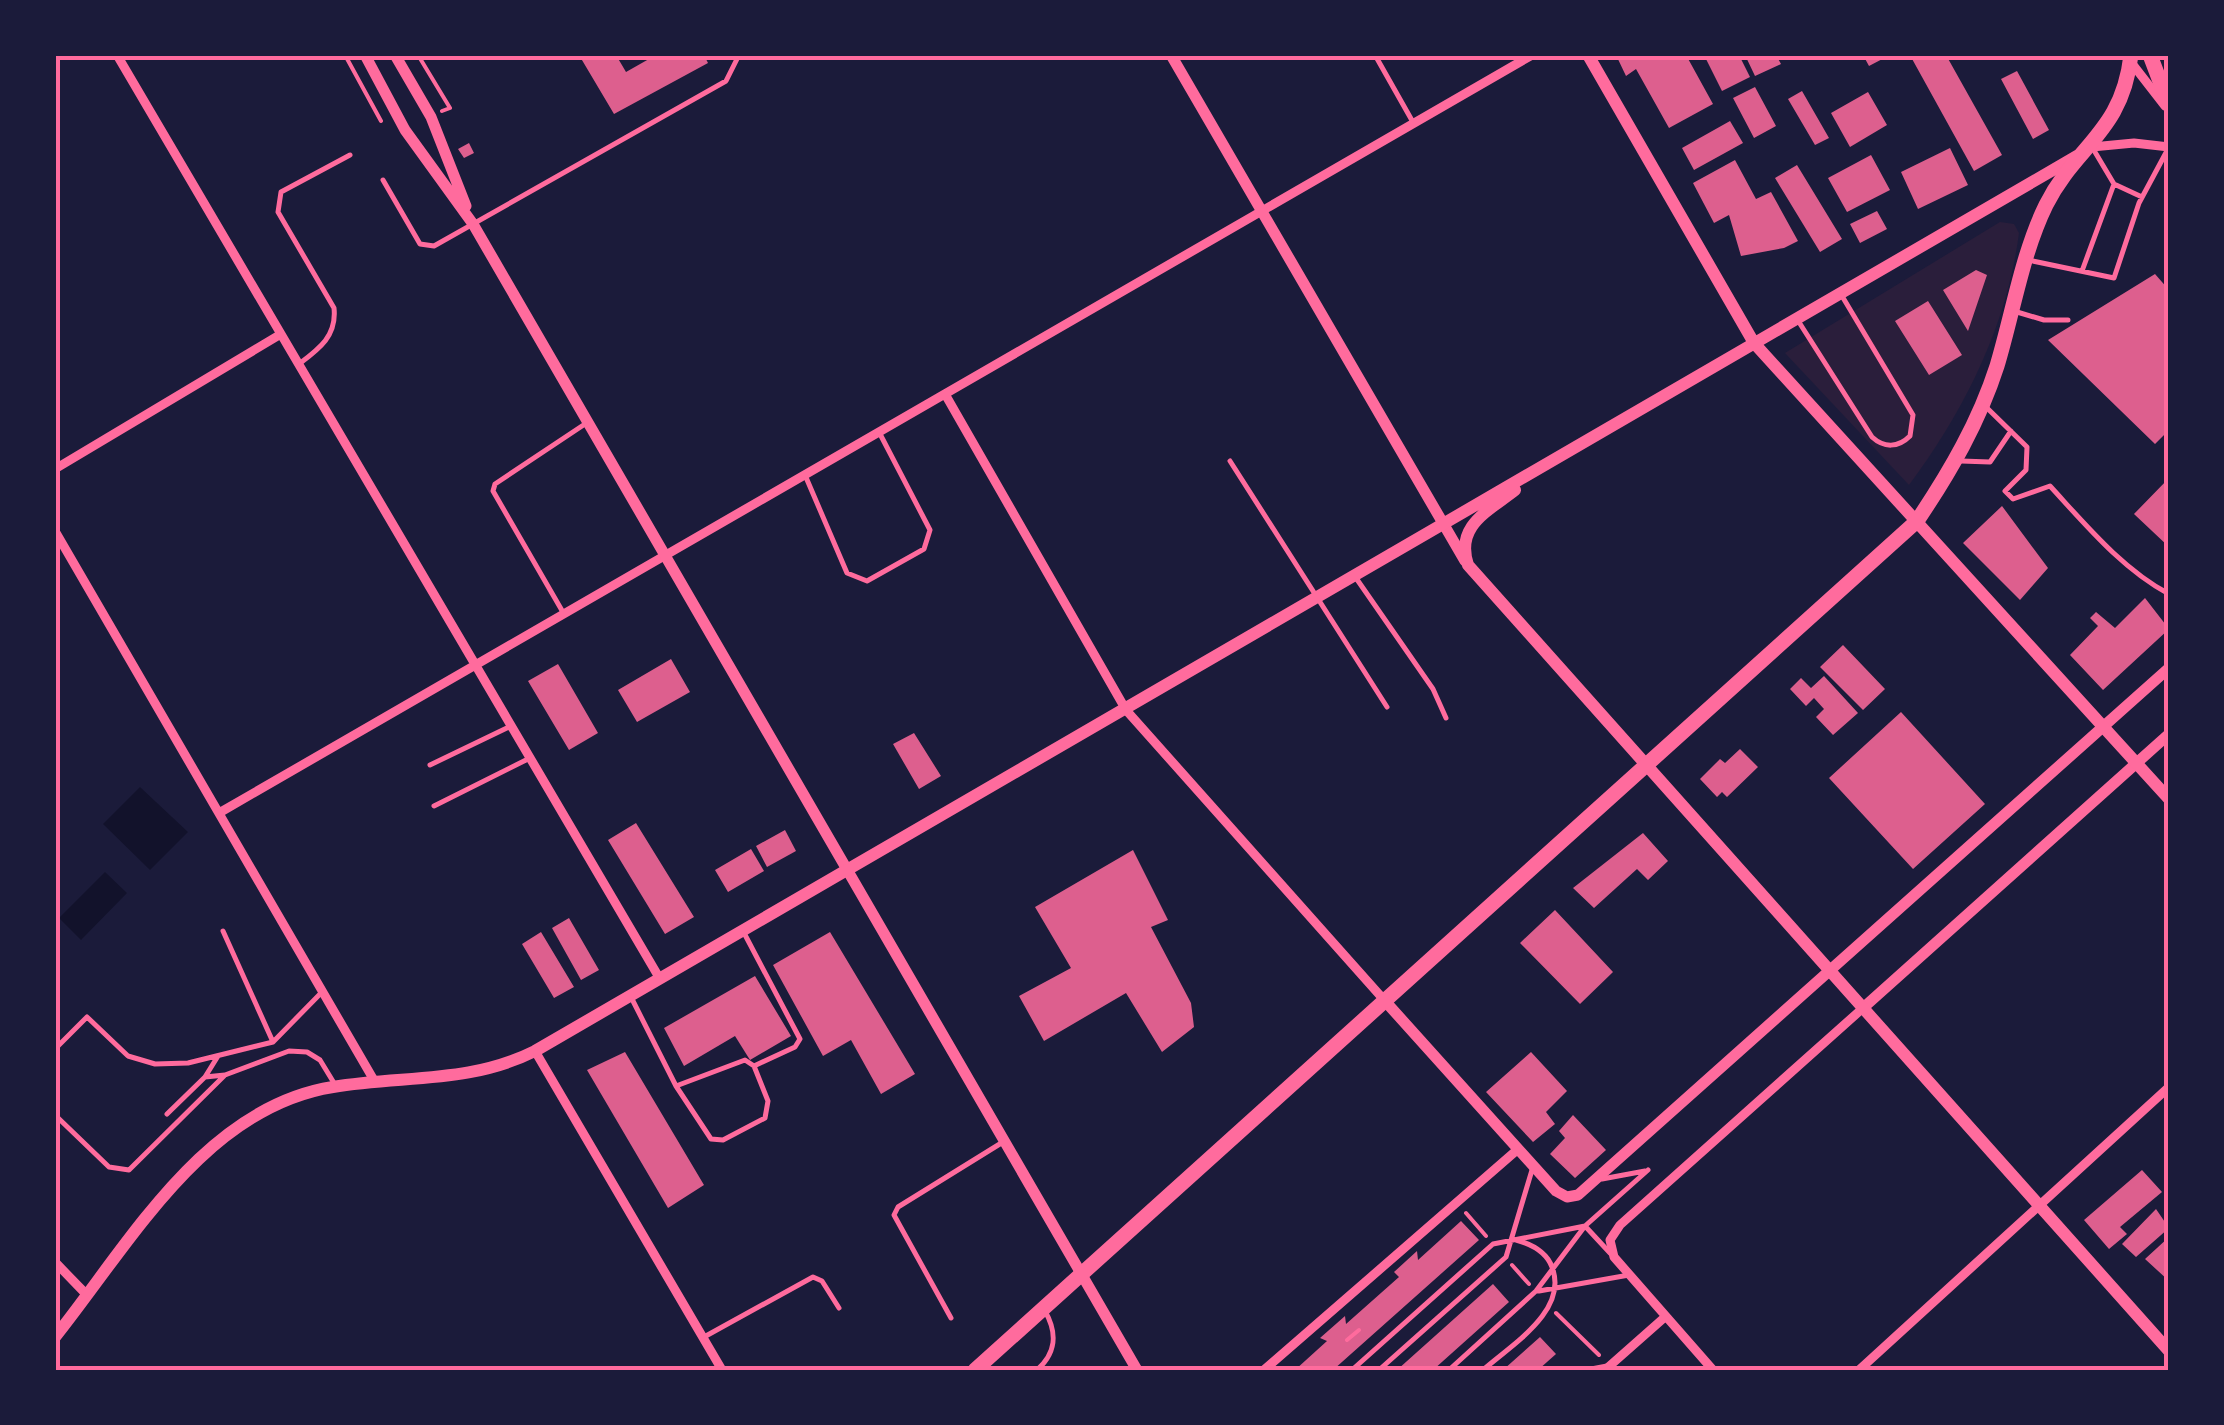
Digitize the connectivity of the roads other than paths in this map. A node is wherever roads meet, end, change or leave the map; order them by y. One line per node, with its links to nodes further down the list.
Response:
1 (116, 55): 27 (street)
2 (366, 55): 20 (street)
3 (396, 55): 20 (street)
4 (739, 55): 20 (lane)
5 (1170, 55): 19 (street)
6 (1375, 55): 12 (lane)
7 (1532, 55): 12 (street)
8 (1588, 55): 28 (main road)
9 (2150, 55): 11 (main road)
10 (2128, 57): 11 (street); 13 (main road)
11 (2169, 108)
12 (1414, 124): 19 (street)
13 (2092, 147): 14 (street); 17 (lane); 21 (main road); 23 (main road)
14 (2169, 147): 18 (lane)
15 (350, 154): 29 (lane)
16 (383, 180): 20 (lane)
17 (2114, 184): 18 (lane); 22 (lane)
18 (2142, 197): 22 (lane)
19 (1261, 212): 30 (street); 41 (street)
20 (473, 224): 32 (street)
21 (2028, 260): 22 (lane); 24 (main road)
22 (2082, 272)
23 (1840, 293): 25 (main road); 25 (lane)
24 (2013, 311): 26 (lane); 31 (main road)
25 (1797, 318): 28 (main road)
26 (2068, 320)
27 (280, 334): 29 (street); 38 (street)
28 (1754, 343): 37 (main road); 40 (main road)
29 (299, 364): 49 (street)
30 (944, 394): 34 (street); 52 (street)
31 (1984, 405): 33 (lane); 35 (main road)
32 (588, 422): 43 (street); 48 (lane)
33 (2011, 431): 35 (lane); 46 (lane)
34 (879, 432): 39 (street); 39 (lane)
35 (1956, 460): 40 (main road)
36 (1230, 461): 47 (lane)
37 (1551, 461): 41 (main road); 44 (main road)
38 (55, 470)
39 (804, 475): 43 (street)
40 (1917, 521): 55 (main road); 60 (main road)
41 (1442, 525): 44 (street); 45 (main road)
42 (55, 531): 63 (street)
43 (665, 556): 48 (street); 64 (street)
44 (1468, 565): 60 (main road)
45 (1354, 576): 47 (main road); 53 (lane)
46 (2169, 594)
47 (1316, 598): 51 (lane); 52 (main road)
48 (564, 614): 49 (street)
49 (476, 665): 54 (street); 63 (street)
50 (2169, 668): 55 (street)
51 (1387, 707)
52 (1126, 710): 64 (main road); 71 (street)
53 (1446, 718)
54 (511, 726): 57 (street); 59 (lane)
55 (2104, 728): 58 (main road); 67 (street)
56 (2169, 734): 58 (street)
57 (530, 758): 62 (lane); 68 (street)
58 (2136, 764): 61 (main road); 72 (street)
59 (430, 766)
60 (1648, 767): 67 (main road); 71 (main road)
61 (2169, 799)
62 (434, 806)
63 (219, 814): 69 (street)
64 (848, 870): 65 (main road); 86 (street)
65 (743, 930): 68 (main road); 77 (lane)
66 (223, 932): 73 (lane)
67 (1831, 972): 72 (main road); 89 (street)
68 (660, 979): 70 (main road)
69 (322, 992): 73 (lane); 80 (street)
70 (630, 996): 75 (main road); 82 (lane)
71 (1386, 1001): 87 (street); 96 (main road)
72 (1863, 1008): 90 (main road); 93 (street)
73 (273, 1042): 76 (lane)
74 (55, 1049): 76 (lane)
75 (535, 1051): 80 (main road); 107 (street)
76 (219, 1054): 79 (lane)
77 (754, 1066): 82 (lane); 82 (lane)
78 (225, 1075): 79 (lane); 81 (lane); 85 (lane)
79 (204, 1077): 84 (lane)
80 (374, 1082): 81 (main road)
81 (336, 1086): 100 (main road)
82 (676, 1086)
83 (2169, 1087): 90 (street)
84 (168, 1114)
85 (55, 1115)
86 (1005, 1141): 96 (street); 104 (lane)
87 (1517, 1150): 88 (street); 114 (street)
88 (1533, 1167): 89 (street); 92 (lane)
89 (1598, 1180): 91 (lane)
90 (2040, 1206): 108 (main road); 121 (street)
91 (1585, 1226): 92 (lane); 93 (lane); 95 (lane)
92 (1508, 1241): 95 (lane); 115 (lane); 116 (lane)
93 (1614, 1258): 97 (street)
94 (55, 1262): 100 (street)
95 (1554, 1271): 98 (lane); 99 (lane)
96 (1082, 1274): 102 (main road); 113 (street)
97 (1630, 1275): 98 (lane); 103 (street)
98 (1555, 1286): 99 (lane); 118 (lane)
99 (1536, 1292): 117 (lane)
100 (85, 1294): 105 (main road); 106 (main road)
101 (839, 1308): 107 (lane)
102 (1043, 1308): 111 (main road); 112 (lane)
103 (1665, 1317): 109 (street); 120 (street)
104 (950, 1318)
105 (55, 1322)
106 (55, 1337)
107 (703, 1338): 110 (street)
108 (2169, 1350)
109 (1607, 1368): 119 (lane)
110 (722, 1370)
111 (975, 1370)
112 (1037, 1370)
113 (1137, 1370)
114 (1264, 1370)
115 (1352, 1370)
116 (1380, 1370)
117 (1449, 1370)
118 (1483, 1370)
119 (1586, 1370)
120 (1713, 1370)
121 (1859, 1370)

